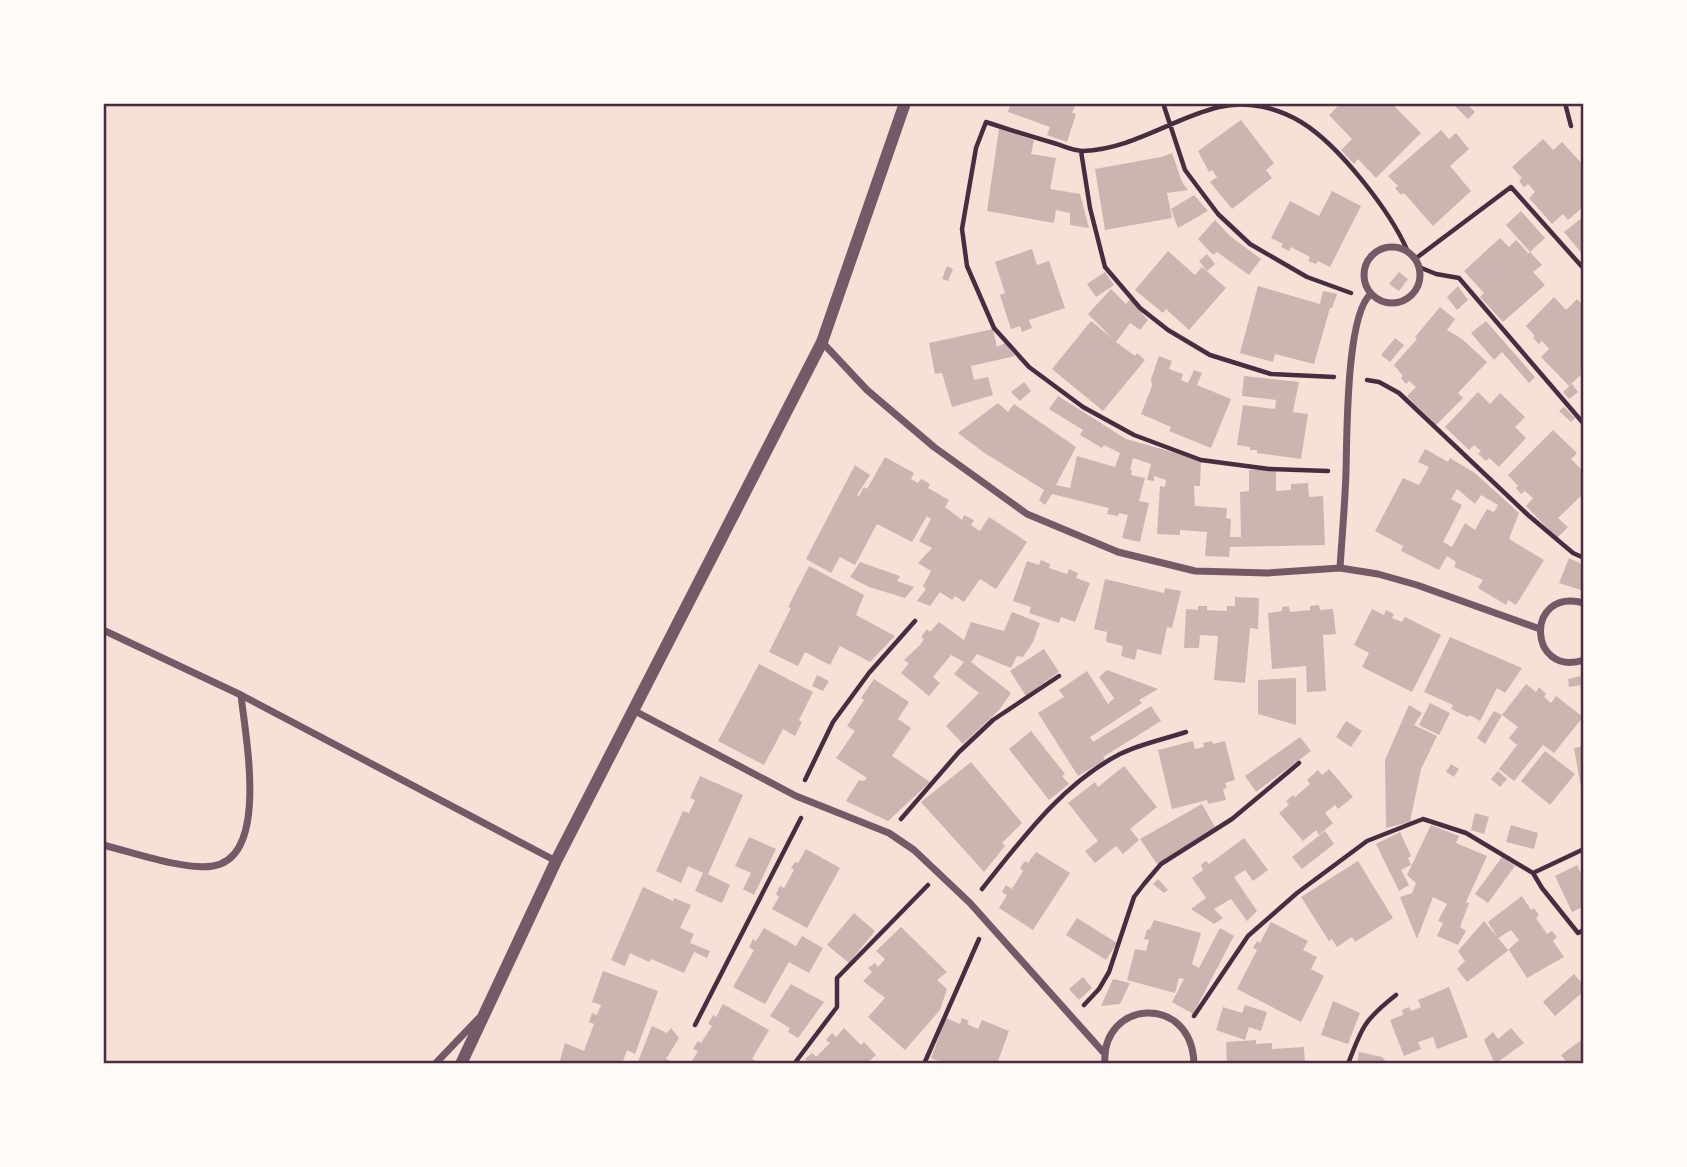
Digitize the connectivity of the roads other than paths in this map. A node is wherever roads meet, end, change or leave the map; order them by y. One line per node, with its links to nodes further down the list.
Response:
1 (905, 103): 3 (street)
2 (1368, 296): 2 (street); 4 (street)
3 (822, 342): 4 (street); 10 (street)
4 (1340, 568): 6 (street)
5 (1584, 603): 6 (street)
6 (1539, 629): 8 (street)
7 (103, 630): 9 (street)
8 (1584, 660)
9 (241, 695): 11 (street); 12 (street)
10 (632, 710): 12 (street); 14 (street)
11 (103, 845)
12 (556, 861): 13 (street)
13 (482, 1014): 15 (street); 16 (street)
14 (1104, 1053): 17 (street); 18 (street)
15 (435, 1064)
16 (461, 1064)
17 (1105, 1064)
18 (1194, 1064)

